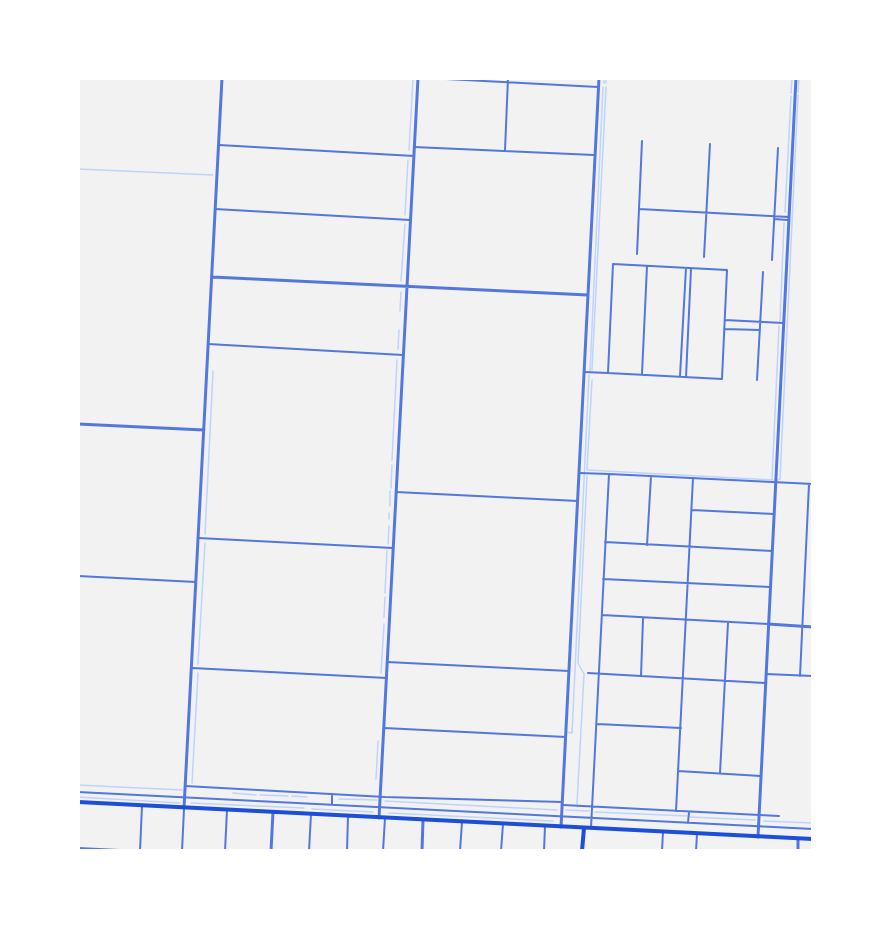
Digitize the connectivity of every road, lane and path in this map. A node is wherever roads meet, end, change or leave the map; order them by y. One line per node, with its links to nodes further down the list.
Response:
1 (222, 78): 10 (street)
2 (418, 78): 11 (street)
3 (427, 78): 6 (street)
4 (598, 78): 7 (street)
5 (796, 78): 20 (street)
6 (508, 80): 7 (street); 13 (street)
7 (598, 87): 14 (street)
8 (642, 141): 17 (street)
9 (710, 144): 18 (street)
10 (219, 145): 15 (street); 16 (street)
11 (414, 147): 13 (street); 15 (street)
12 (778, 148): 19 (street)
13 (505, 151): 14 (street)
14 (595, 155): 31 (street)
15 (414, 156): 21 (street)
16 (215, 209): 21 (street); 29 (street)
17 (639, 209): 18 (street); 22 (street)
18 (707, 213): 19 (street); 23 (street)
19 (774, 218): 20 (street); 24 (street)
20 (789, 218): 34 (street)
21 (410, 220): 30 (street)
22 (637, 254)
23 (705, 257)
24 (772, 260)
25 (647, 266): 26 (street); 40 (street); 41 (street)
26 (686, 268): 27 (street); 42 (street)
27 (691, 268): 32 (street); 43 (street)
28 (763, 272): 33 (street)
29 (212, 277): 30 (street); 37 (street)
30 (407, 286): 31 (street); 38 (street)
31 (588, 295): 39 (street)
32 (724, 320): 33 (street); 35 (street)
33 (760, 322): 34 (street); 36 (street)
34 (783, 323): 51 (street)
35 (724, 329): 36 (street); 43 (street)
36 (760, 330): 44 (street)
37 (208, 344): 38 (street); 46 (street)
38 (403, 355): 54 (street)
39 (584, 372): 40 (street); 47 (street)
40 (608, 373): 41 (street)
41 (642, 375): 42 (street)
42 (680, 377): 43 (street)
43 (686, 377)
44 (757, 380)
45 (78, 424): 46 (street)
46 (204, 430): 58 (street)
47 (579, 473): 48 (street); 55 (street)
48 (610, 474): 49 (street); 59 (street)
49 (651, 475): 50 (street); 60 (street)
50 (693, 477): 51 (street); 56 (street)
51 (775, 482): 52 (street); 57 (street)
52 (809, 484): 53 (street); 74 (street)
53 (813, 484)
54 (396, 492): 55 (street); 62 (street)
55 (578, 501): 78 (street)
56 (692, 510): 57 (street); 61 (street)
57 (774, 514): 63 (street)
58 (198, 538): 62 (street); 66 (street)
59 (605, 542): 60 (street); 65 (street)
60 (647, 544): 61 (street)
61 (690, 547): 63 (street); 67 (street)
62 (393, 548): 76 (street)
63 (772, 551): 68 (street)
64 (78, 576): 66 (street)
65 (603, 579): 67 (street); 69 (street)
66 (196, 582): 77 (street)
67 (688, 583): 68 (street); 71 (street)
68 (770, 587): 73 (street)
69 (602, 615): 70 (street); 80 (street)
70 (643, 618): 71 (street); 82 (street)
71 (686, 620): 72 (street); 86 (street)
72 (728, 622): 73 (street); 87 (street)
73 (768, 624): 74 (street); 81 (street)
74 (802, 626): 75 (street); 83 (street)
75 (813, 627)
76 (387, 662): 78 (street); 85 (street)
77 (192, 668): 85 (street); 96 (street)
78 (569, 671): 92 (street)
79 (588, 673): 80 (street)
80 (599, 674): 82 (street); 89 (street)
81 (766, 674): 83 (street); 88 (street)
82 (641, 676): 86 (street)
83 (800, 676): 84 (street)
84 (813, 676)
85 (387, 678): 90 (street)
86 (683, 678): 87 (street); 91 (street)
87 (725, 680): 88 (street); 94 (street)
88 (766, 682): 95 (street)
89 (596, 724): 91 (street); 107 (street)
90 (384, 728): 92 (street); 99 (street)
91 (681, 728): 93 (street)
92 (566, 737): 103 (street)
93 (678, 771): 94 (street); 110 (street)
94 (720, 773): 95 (street)
95 (761, 776): 114 (street)
96 (185, 786): 98 (street); 100 (street)
97 (78, 792): 100 (street)
98 (332, 794): 99 (street); 104 (street)
99 (380, 796): 103 (street); 106 (street)
100 (185, 797): 102 (street); 108 (street)
101 (78, 802): 105 (main road)
102 (308, 804): 104 (street); 113 (street)
103 (562, 804): 107 (street); 117 (street)
104 (332, 805): 106 (street)
105 (142, 806): 108 (main road); 137 (street)
106 (380, 807): 117 (street); 118 (street)
107 (592, 807): 110 (street); 120 (street)
108 (184, 808): 109 (main road); 138 (street)
109 (227, 810): 111 (main road); 139 (street)
110 (676, 811): 112 (street)
111 (273, 812): 113 (main road); 140 (street)
112 (689, 812): 114 (street); 123 (street)
113 (309, 814): 115 (main road); 141 (street)
114 (759, 815): 116 (street); 127 (street)
115 (348, 816): 118 (main road); 142 (street)
116 (778, 816)
117 (562, 817): 120 (street); 126 (street)
118 (379, 818): 119 (main road)
119 (385, 818): 121 (main road); 143 (street)
120 (592, 818): 123 (street); 129 (street)
121 (423, 820): 122 (main road); 144 (street)
122 (462, 822): 124 (main road); 145 (street)
123 (688, 823): 127 (street)
124 (503, 824): 125 (main road); 146 (street)
125 (545, 826): 126 (main road); 147 (street)
126 (561, 827): 128 (main road)
127 (759, 827): 130 (street); 133 (street)
128 (584, 828): 129 (main road); 148 (main road)
129 (591, 828): 131 (main road)
130 (813, 829)
131 (663, 832): 132 (main road); 149 (street)
132 (697, 834): 133 (main road); 150 (street)
133 (758, 837): 134 (main road)
134 (798, 839): 135 (main road); 151 (street)
135 (813, 839)
136 (78, 848): 137 (street)
137 (140, 851)
138 (182, 851)
139 (225, 851)
140 (271, 851)
141 (309, 851)
142 (347, 851)
143 (383, 851)
144 (422, 851)
145 (460, 851)
146 (501, 851)
147 (544, 851)
148 (582, 851)
149 (662, 851)
150 (696, 851)
151 (798, 851)

